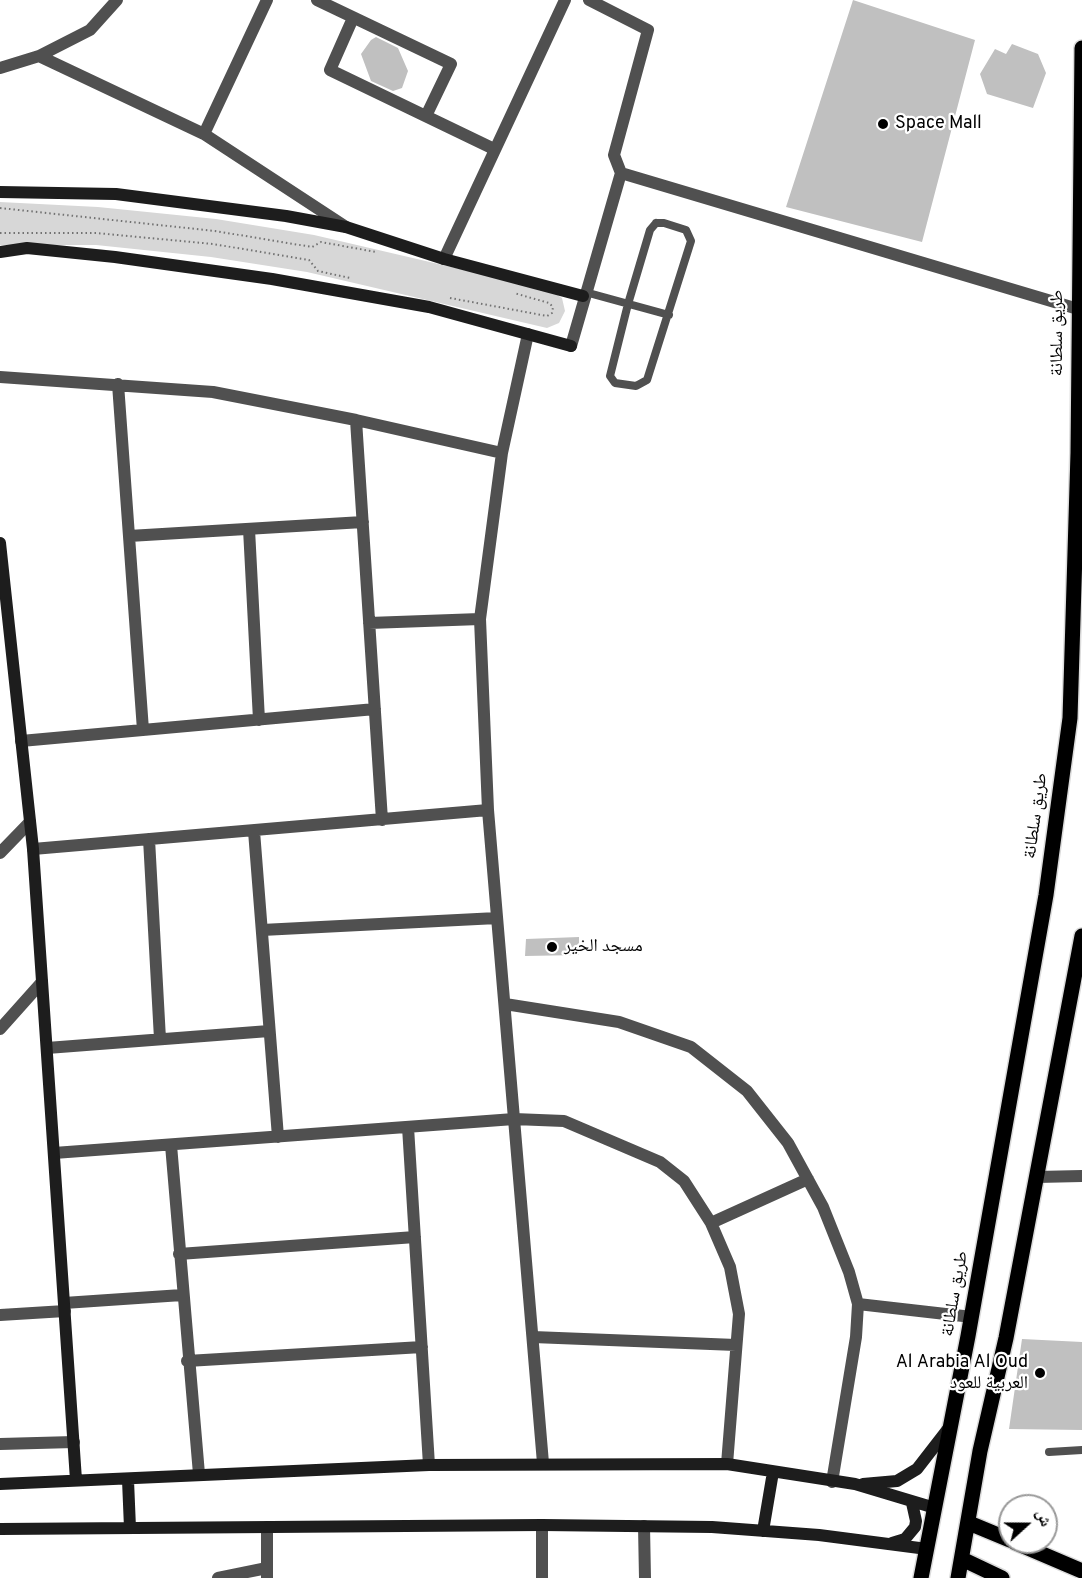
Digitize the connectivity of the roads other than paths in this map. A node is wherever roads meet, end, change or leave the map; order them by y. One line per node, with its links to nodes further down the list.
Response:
1 (117, 0): 8 (street)
2 (267, 0): 11 (street)
3 (317, 0): 6 (street)
4 (565, 0): 12 (street)
5 (589, 0): 13 (street)
6 (353, 18): 10 (street); 10 (street)
7 (1082, 48): 20 (main road, طريق سلطانة)
8 (39, 56): 9 (street); 11 (street)
9 (0, 68)
10 (426, 116): 12 (street)
11 (204, 134): 15 (street)
12 (494, 149): 17 (street)
13 (621, 173): 18 (street); 20 (street)
14 (0, 192): 15 (street)
15 (346, 227): 17 (street)
16 (0, 252): 22 (street)
17 (444, 259): 18 (street)
18 (584, 294): 19 (lane); 22 (street)
19 (628, 304): 21 (lane); 21 (lane); 21 (lane)
20 (1078, 309): 69 (main road, طريق سلطانة)
21 (669, 315)
22 (528, 334): 26 (street)
23 (0, 377): 24 (street)
24 (118, 384): 25 (street); 29 (street)
25 (356, 420): 26 (street); 27 (street)
26 (502, 453): 32 (street)
27 (363, 522): 28 (street); 33 (street)
28 (249, 529): 29 (street); 35 (street)
29 (129, 536): 36 (street)
30 (0, 543): 31 (street)
31 (1, 557): 37 (street)
32 (480, 619): 33 (street); 38 (street)
33 (369, 623): 34 (street)
34 (375, 709): 35 (street); 39 (street)
35 (259, 720): 36 (street)
36 (143, 730): 37 (street)
37 (21, 741): 40 (street)
38 (488, 810): 39 (street); 45 (street)
39 (382, 820): 41 (street)
40 (30, 822): 43 (street); 44 (street)
41 (254, 831): 42 (street); 46 (street)
42 (149, 840): 43 (street); 52 (street)
43 (33, 849): 48 (street)
44 (0, 853)
45 (497, 918): 46 (street); 49 (street)
46 (262, 930): 51 (street)
47 (1082, 936): 60 (main road)
48 (42, 982): 50 (street); 53 (street)
49 (504, 1004): 54 (street); 61 (street)
50 (0, 1029)
51 (269, 1031): 52 (street); 56 (street)
52 (160, 1040): 53 (street)
53 (47, 1048): 58 (street)
54 (514, 1119): 55 (street); 62 (street); 70 (street)
55 (408, 1127): 56 (street); 63 (street)
56 (278, 1137): 57 (street)
57 (171, 1145): 58 (street); 64 (street)
58 (54, 1154): 67 (street)
59 (1082, 1176): 60 (street)
60 (1036, 1177): 91 (main road)
61 (808, 1179): 62 (street); 66 (street)
62 (711, 1224): 71 (street)
63 (415, 1237): 64 (street); 72 (street)
64 (179, 1254): 65 (street)
65 (182, 1295): 67 (street); 73 (street)
66 (858, 1304): 69 (street); 86 (street)
67 (64, 1307): 68 (street); 75 (street)
68 (0, 1314)
69 (972, 1317): 74 (main road, طريق سلطانة)
70 (532, 1337): 71 (street); 79 (street)
71 (736, 1345): 80 (street)
72 (422, 1347): 73 (street); 81 (street)
73 (188, 1361): 83 (street)
74 (951, 1426): 88 (street); 90 (main road, طريق سلطانة)
75 (74, 1442): 76 (street); 84 (street)
76 (0, 1444)
77 (1082, 1450): 78 (lane)
78 (1050, 1452)
79 (543, 1463): 80 (street); 81 (street)
80 (727, 1464): 82 (street)
81 (429, 1465): 83 (street)
82 (773, 1472): 86 (street); 97 (street)
83 (199, 1474): 85 (street)
84 (76, 1480): 85 (street); 87 (street)
85 (128, 1480): 95 (street)
86 (832, 1482): 88 (street)
87 (0, 1484)
88 (855, 1484): 89 (street)
89 (912, 1503): 90 (street); 99 (street)
90 (935, 1508): 100 (main road, طريق سلطانة)
91 (969, 1523): 98 (main road); 102 (main road)
92 (543, 1525): 93 (street); 94 (street); 106 (street)
93 (644, 1526): 97 (street); 107 (street)
94 (267, 1527): 95 (street); 104 (street)
95 (130, 1528): 96 (street)
96 (0, 1529)
97 (763, 1531): 99 (street)
98 (998, 1535)
99 (891, 1543): 100 (street)
100 (927, 1549): 108 (main road, طريق سلطانة)
101 (1042, 1554): 103 (main road)
102 (962, 1559): 109 (main road); 110 (main road)
103 (1082, 1571)
104 (267, 1573): 105 (street)
105 (218, 1578)
106 (542, 1578)
107 (645, 1578)
108 (921, 1578)
109 (958, 1578)
110 (1002, 1578)

